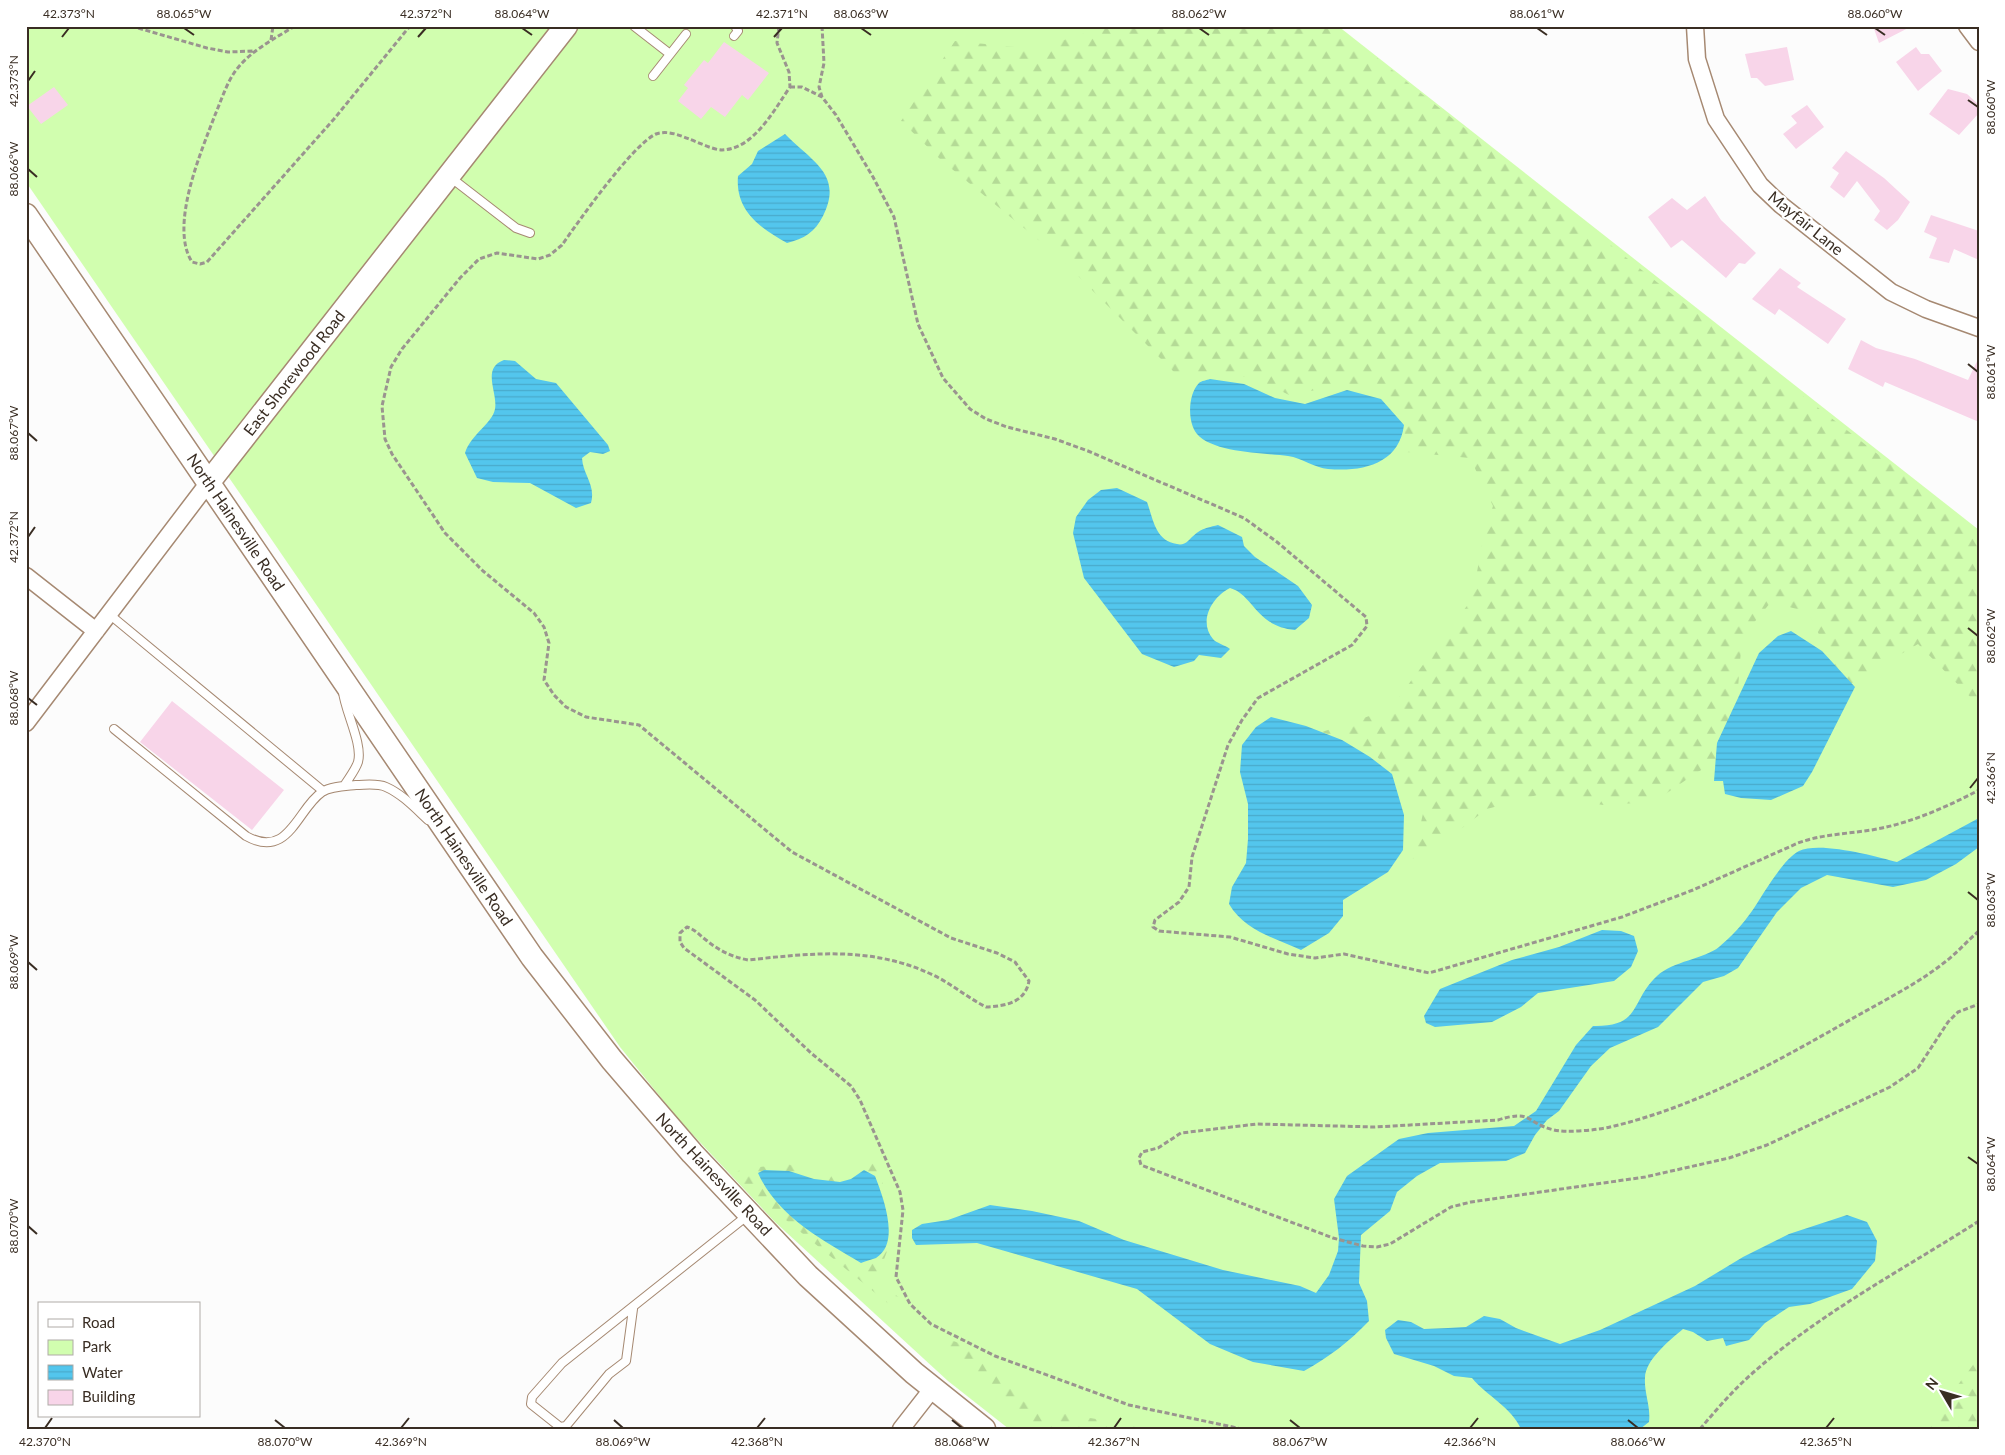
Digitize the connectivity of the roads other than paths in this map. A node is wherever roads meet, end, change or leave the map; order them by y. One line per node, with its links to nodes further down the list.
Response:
1 (566, 26): 11 (main road, East Shorewood Road)
2 (634, 26): 9 (lane)
3 (735, 26): 7 (lane)
4 (1695, 26): 14 (street, Mayfair Lane)
5 (1967, 26): 8 (street)
6 (686, 34): 9 (lane)
7 (734, 36)
8 (1979, 42)
9 (670, 54): 10 (lane)
10 (653, 76)
11 (448, 176): 13 (lane); 15 (main road, East Shorewood Road)
12 (26, 214): 15 (main road, North Hainesville Road)
13 (530, 233)
14 (1979, 328)
15 (209, 482): 17 (street, East Shorewood Road); 19 (main road, North Hainesville Road)
16 (26, 576): 18 (street)
17 (109, 614): 18 (street, East Shorewood Road); 23 (lane)
18 (96, 631): 20 (street, East Shorewood Road)
19 (340, 676): 22 (lane); 24 (main road, North Hainesville Road)
20 (26, 723)
21 (114, 729): 23 (lane)
22 (344, 786): 23 (lane); 24 (lane)
23 (323, 791)
24 (454, 843): 25 (main road, North Hainesville Road)
25 (750, 1214): 26 (lane); 27 (main road, North Hainesville Road)
26 (632, 1309): 26 (lane)
27 (933, 1388): 28 (street); 29 (main road, North Hainesville Road)
28 (901, 1429)
29 (984, 1429)

